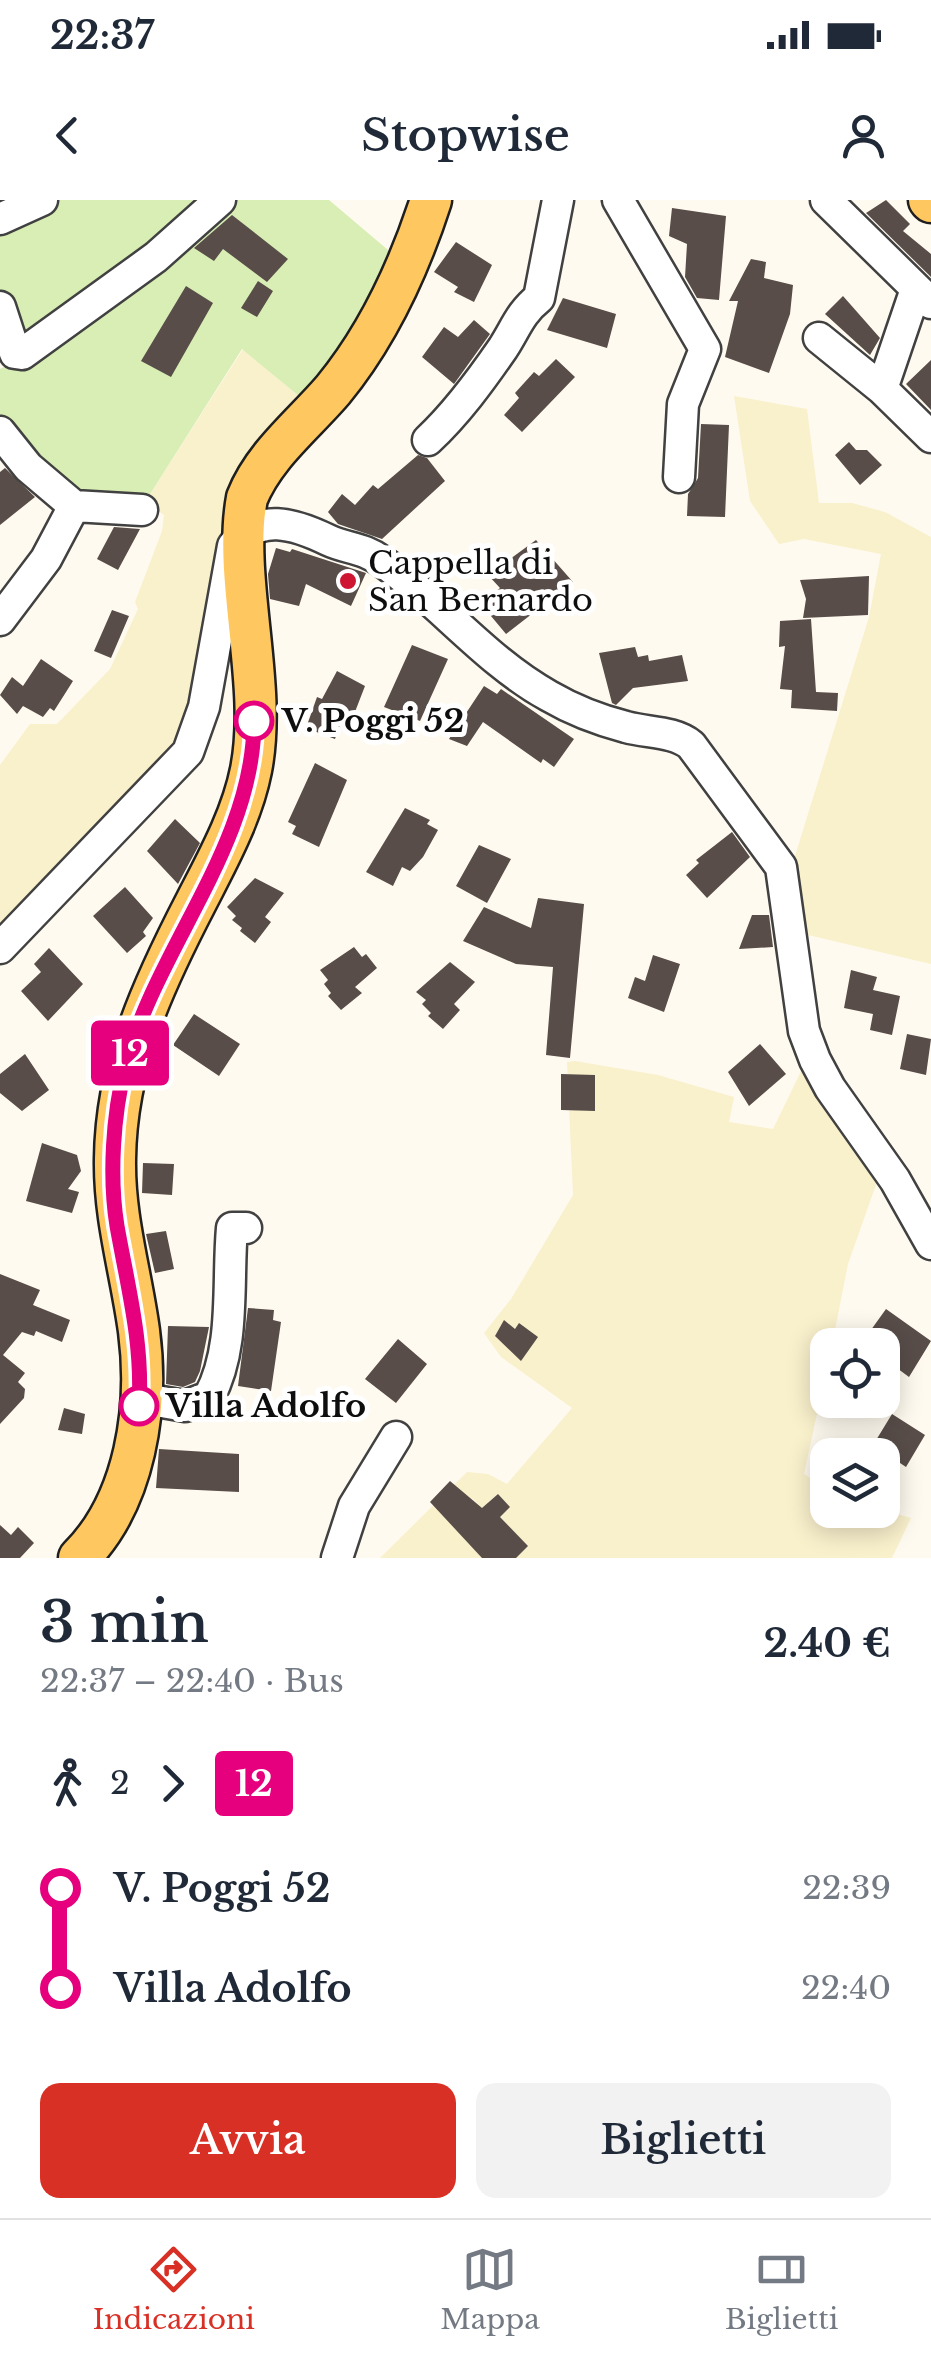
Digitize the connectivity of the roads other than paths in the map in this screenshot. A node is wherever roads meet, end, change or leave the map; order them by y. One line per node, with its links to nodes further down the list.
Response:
1 (42, 200): 7 (street)
2 (432, 200): 18 (main road)
3 (558, 200): 14 (street)
4 (618, 200): 15 (street)
5 (826, 200): 8 (street)
6 (217, 201): 9 (street)
7 (0, 219)
8 (924, 296): 11 (street)
9 (0, 307)
10 (819, 338): 11 (street)
11 (882, 388): 13 (street)
12 (0, 432): 16 (street)
13 (930, 437)
14 (428, 440)
15 (680, 477)
16 (74, 506): 17 (street); 19 (street)
17 (142, 510)
18 (244, 531): 20 (street); 22 (street); 23 (main road)
19 (0, 620)
20 (0, 948)
21 (246, 1228): 23 (street)
22 (931, 1244)
23 (139, 1398): 25 (main road)
24 (396, 1437): 26 (street)
25 (80, 1558)
26 (336, 1558)

